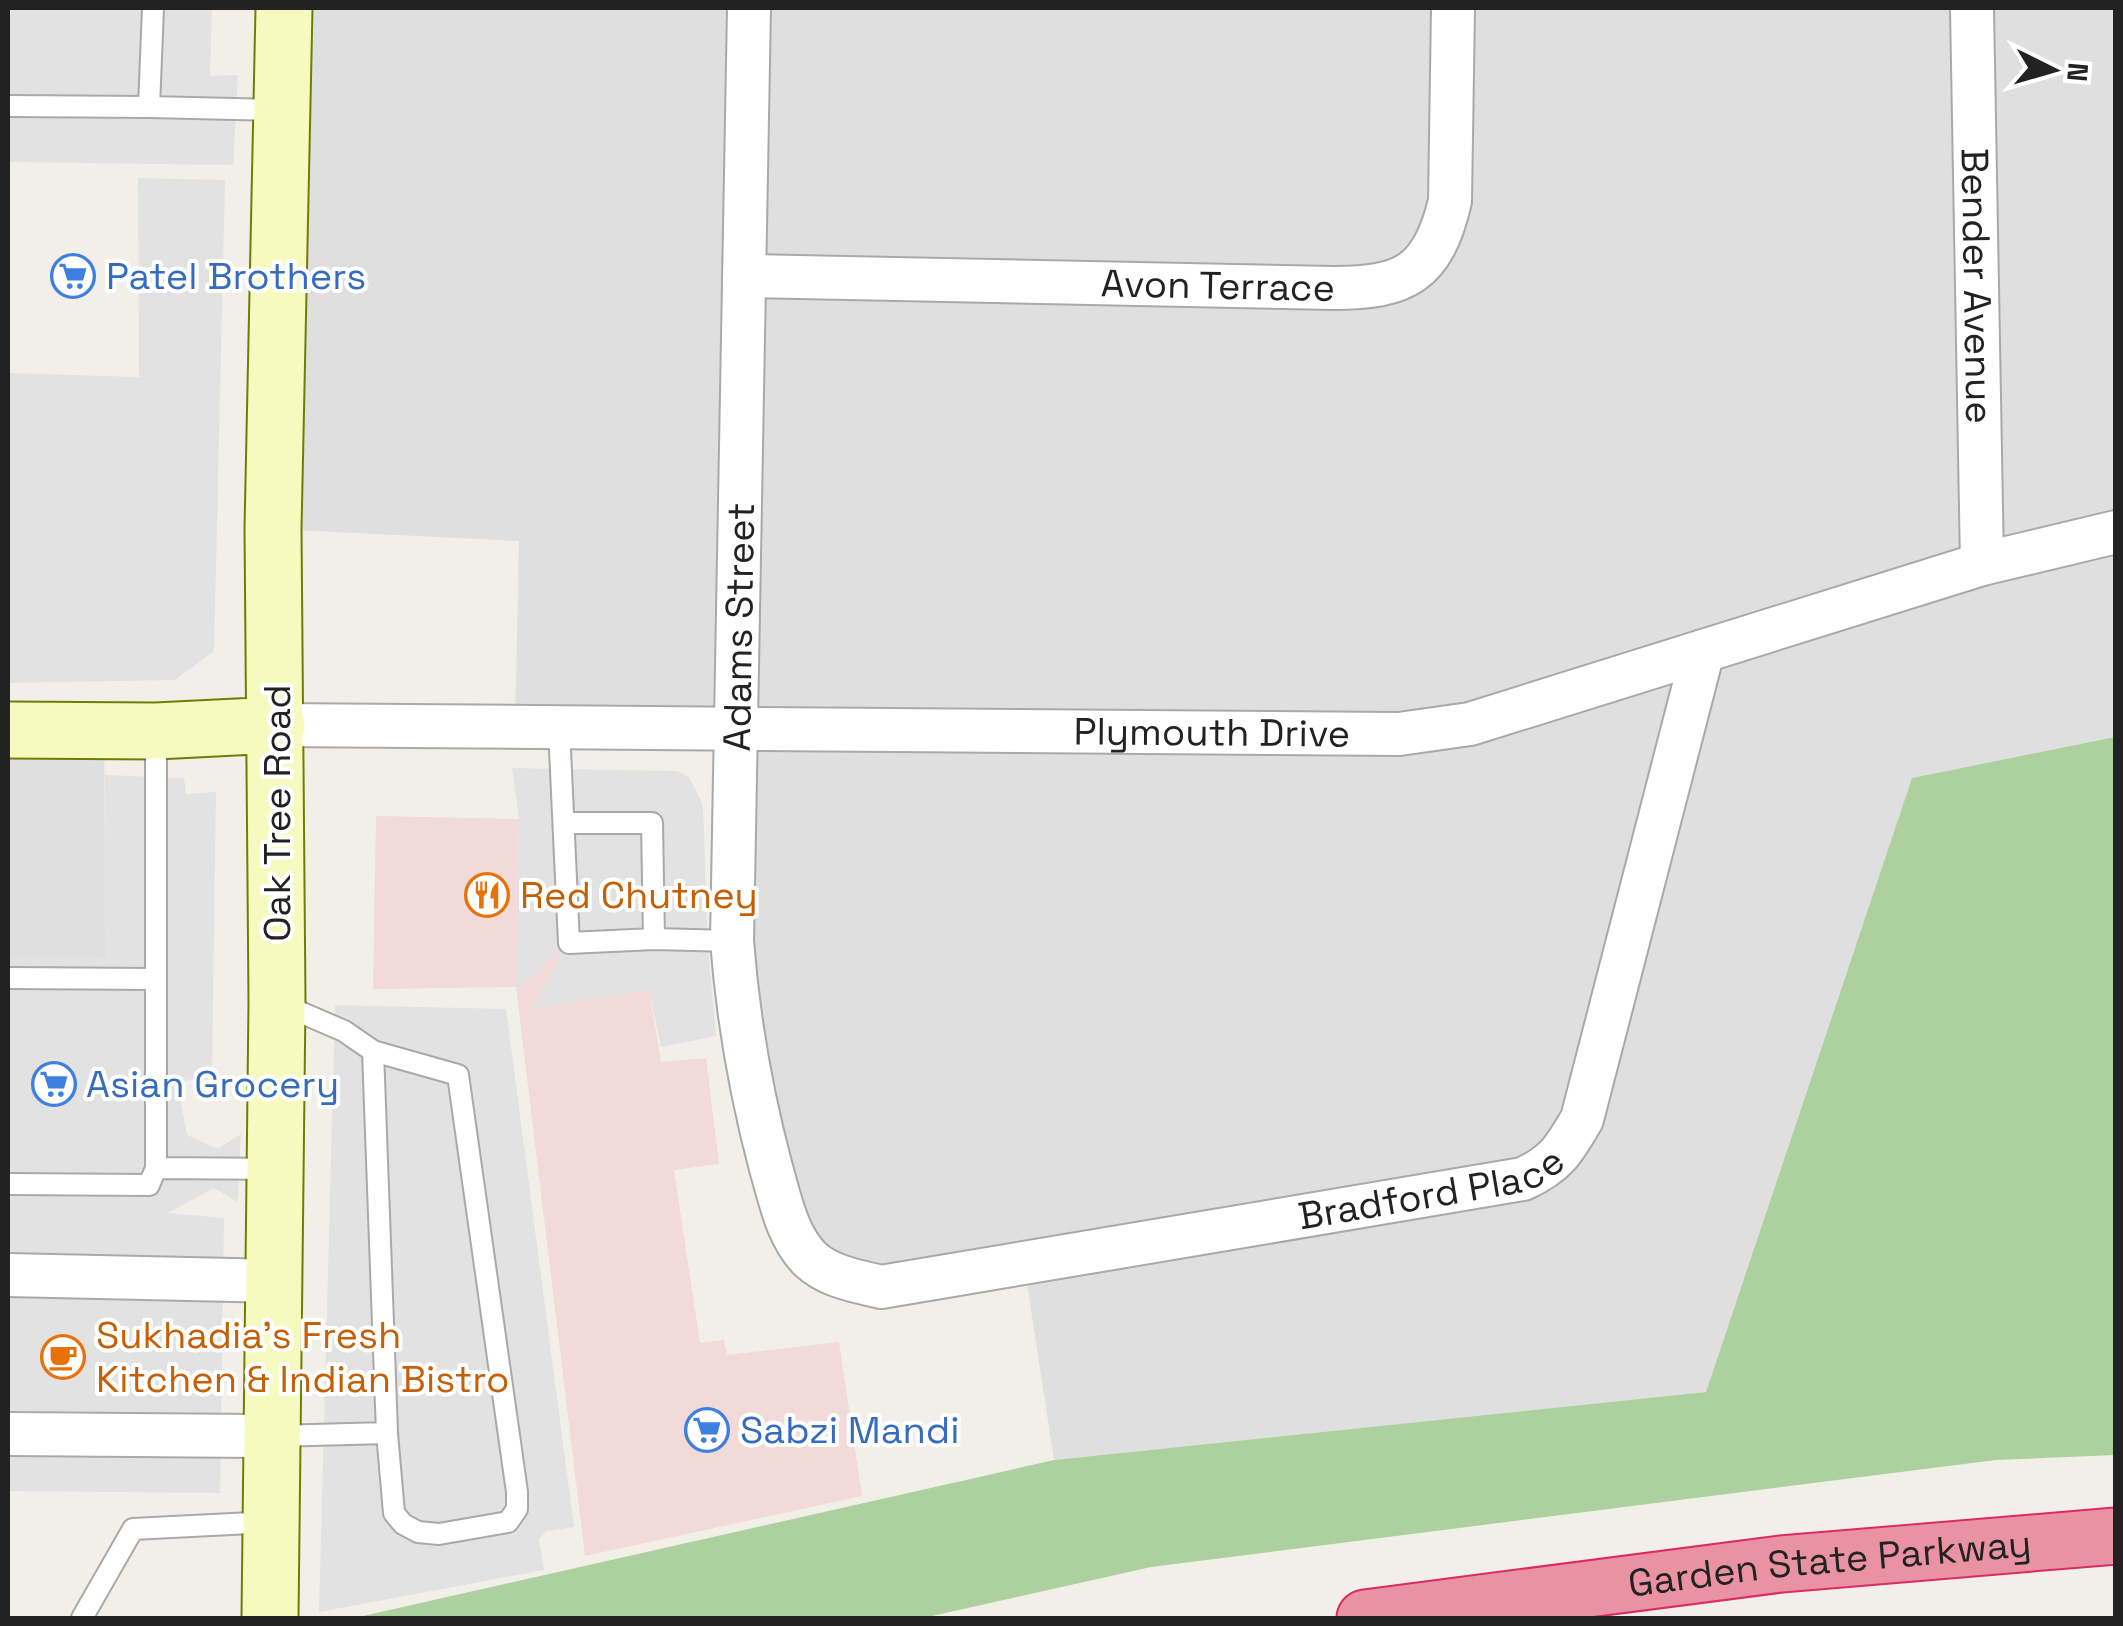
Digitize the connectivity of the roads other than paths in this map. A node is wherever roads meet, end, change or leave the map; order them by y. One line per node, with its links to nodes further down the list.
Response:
1 (153, 8): 7 (lane)
2 (284, 8): 8 (street, Oak Tree Road)
3 (749, 8): 9 (street, Adams Street)
4 (1453, 8): 9 (street, Avon Terrace)
5 (1972, 8): 11 (street, Bender Avenue)
6 (8, 106): 7 (lane)
7 (148, 106): 8 (lane)
8 (282, 110): 13 (street, Oak Tree Road)
9 (746, 276): 15 (street, Adams Street)
10 (2116, 532): 11 (street, Plymouth Drive)
11 (1982, 564): 12 (street, Plymouth Drive)
12 (1704, 651): 15 (street, Plymouth Drive); 28 (street, Bradford Place)
13 (277, 725): 14 (street, Plymouth Drive); 17 (street); 23 (street, Oak Tree Road)
14 (559, 728): 15 (street, Plymouth Drive); 18 (lane)
15 (737, 728): 20 (street, Adams Street)
16 (8, 730): 17 (street)
17 (156, 731): 22 (lane)
18 (565, 822): 19 (lane); 19 (lane)
19 (654, 940): 20 (lane)
20 (732, 941): 28 (street, Adams Street)
21 (8, 978): 22 (lane)
22 (156, 978): 25 (lane)
23 (278, 1002): 24 (lane); 26 (street, Oak Tree Road)
24 (373, 1051): 31 (lane); 31 (lane)
25 (156, 1168): 26 (lane); 27 (lane)
26 (274, 1169): 30 (street, Oak Tree Road)
27 (8, 1184)
28 (794, 1238)
29 (8, 1276): 30 (street)
30 (273, 1281): 33 (street, Oak Tree Road)
31 (387, 1432): 33 (lane)
32 (8, 1434): 33 (street)
33 (272, 1436): 34 (street, Oak Tree Road)
34 (271, 1522): 36 (lane); 37 (street, Oak Tree Road)
35 (2116, 1536): 38 (highway, Garden State Parkway)
36 (82, 1618)
37 (270, 1618)
38 (1365, 1618)

